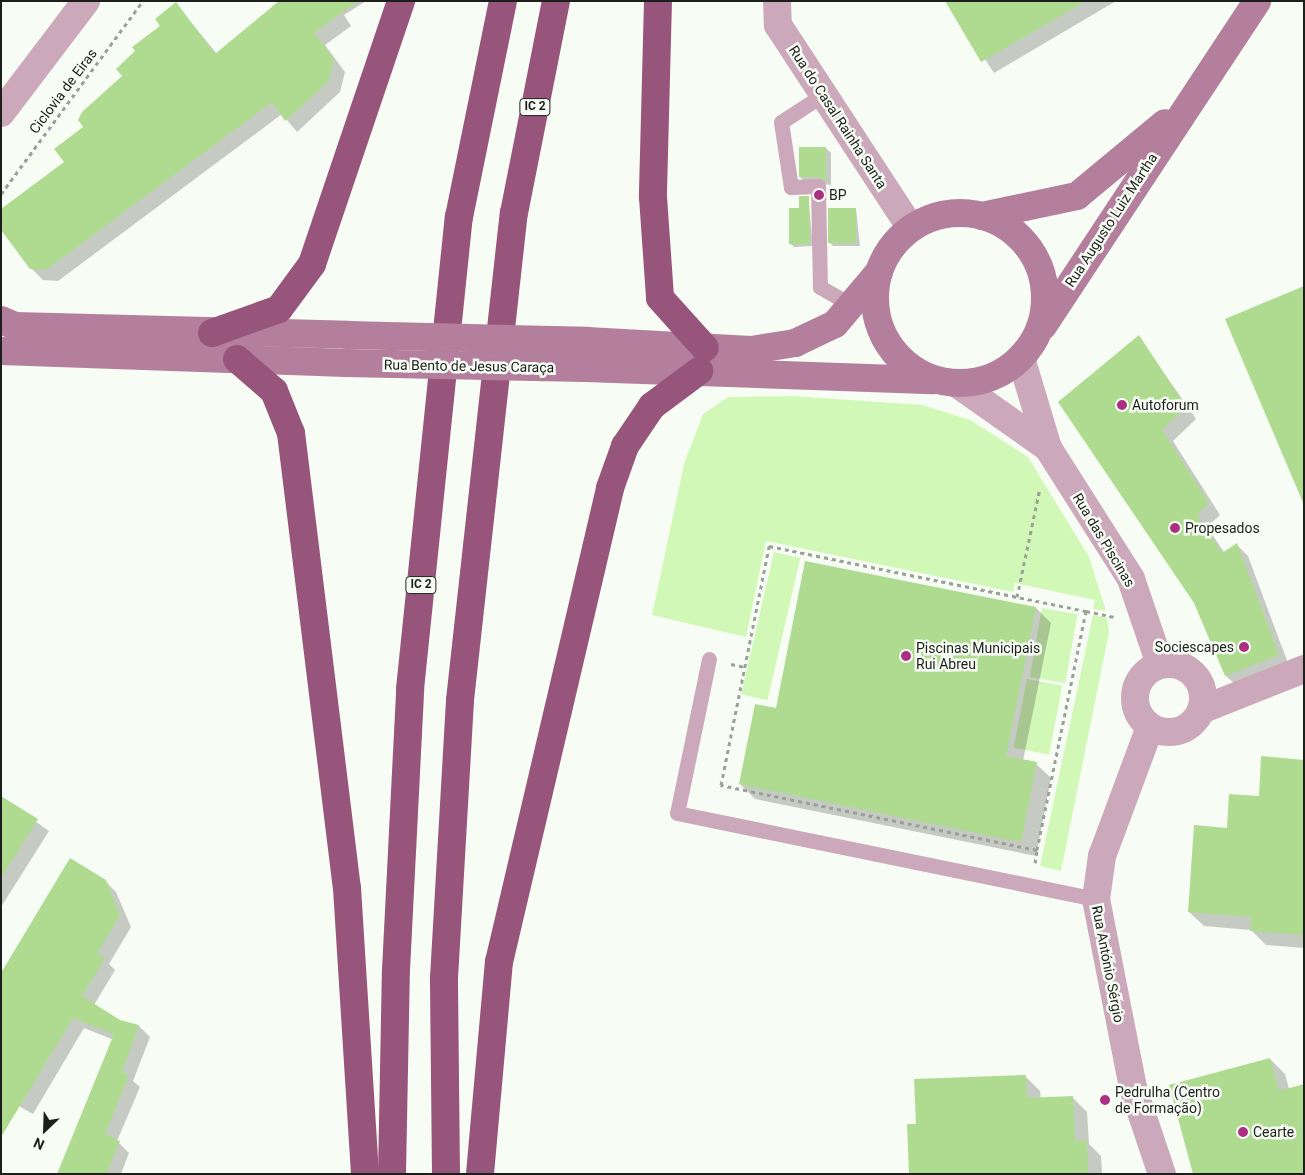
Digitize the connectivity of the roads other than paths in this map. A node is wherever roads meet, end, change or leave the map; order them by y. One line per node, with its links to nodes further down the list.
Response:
1 (86, 1): 10 (street)
2 (401, 1): 16 (highway)
3 (503, 1): 31 (highway, IC 2)
4 (556, 1): 32 (highway, IC 2)
5 (658, 1): 21 (highway)
6 (777, 1): 8 (street, Rua do Casal Rainha Santa)
7 (1257, 1): 9 (main road, Rua Augusto Luiz Martha)
8 (824, 94): 12 (street, Rua do Casal Rainha Santa); 14 (lane)
9 (1185, 106): 11 (main road, Rua Augusto Luiz Martha); 17 (main road, Rua Augusto Luiz Martha)
10 (1, 113)
11 (982, 216): 12 (main road); 17 (main road)
12 (911, 228): 13 (main road)
13 (879, 272): 14 (main road, Rua Bento de Jesus Caraça); 22 (main road)
14 (851, 306): 21 (main road, Rua Bento de Jesus Caraça)
15 (1, 320): 16 (main road, Rua Bento de Jesus Caraça)
16 (212, 333): 21 (main road, Rua Bento de Jesus Caraça, bridge)
17 (1038, 334): 19 (main road)
18 (1, 351): 20 (main road, Rua Bento de Jesus Caraça)
19 (1021, 358): 22 (main road); 23 (street, Rua das Piscinas)
20 (237, 359): 21 (main road, Rua Bento de Jesus Caraça, bridge); 30 (highway)
21 (702, 360): 22 (main road, Rua Bento de Jesus Caraça); 33 (highway)
22 (946, 382): 23 (street, Rua das Piscinas)
23 (1048, 448): 25 (street, Rua das Piscinas)
24 (708, 659): 29 (lane)
25 (1160, 664): 27 (street); 28 (street)
26 (1304, 669): 27 (street)
27 (1201, 710): 28 (street)
28 (1150, 727): 29 (street, Rua António Sérgio)
29 (1096, 900): 34 (street, Rua António Sérgio)
30 (365, 1174)
31 (392, 1174)
32 (446, 1174)
33 (480, 1174)
34 (1162, 1174)

